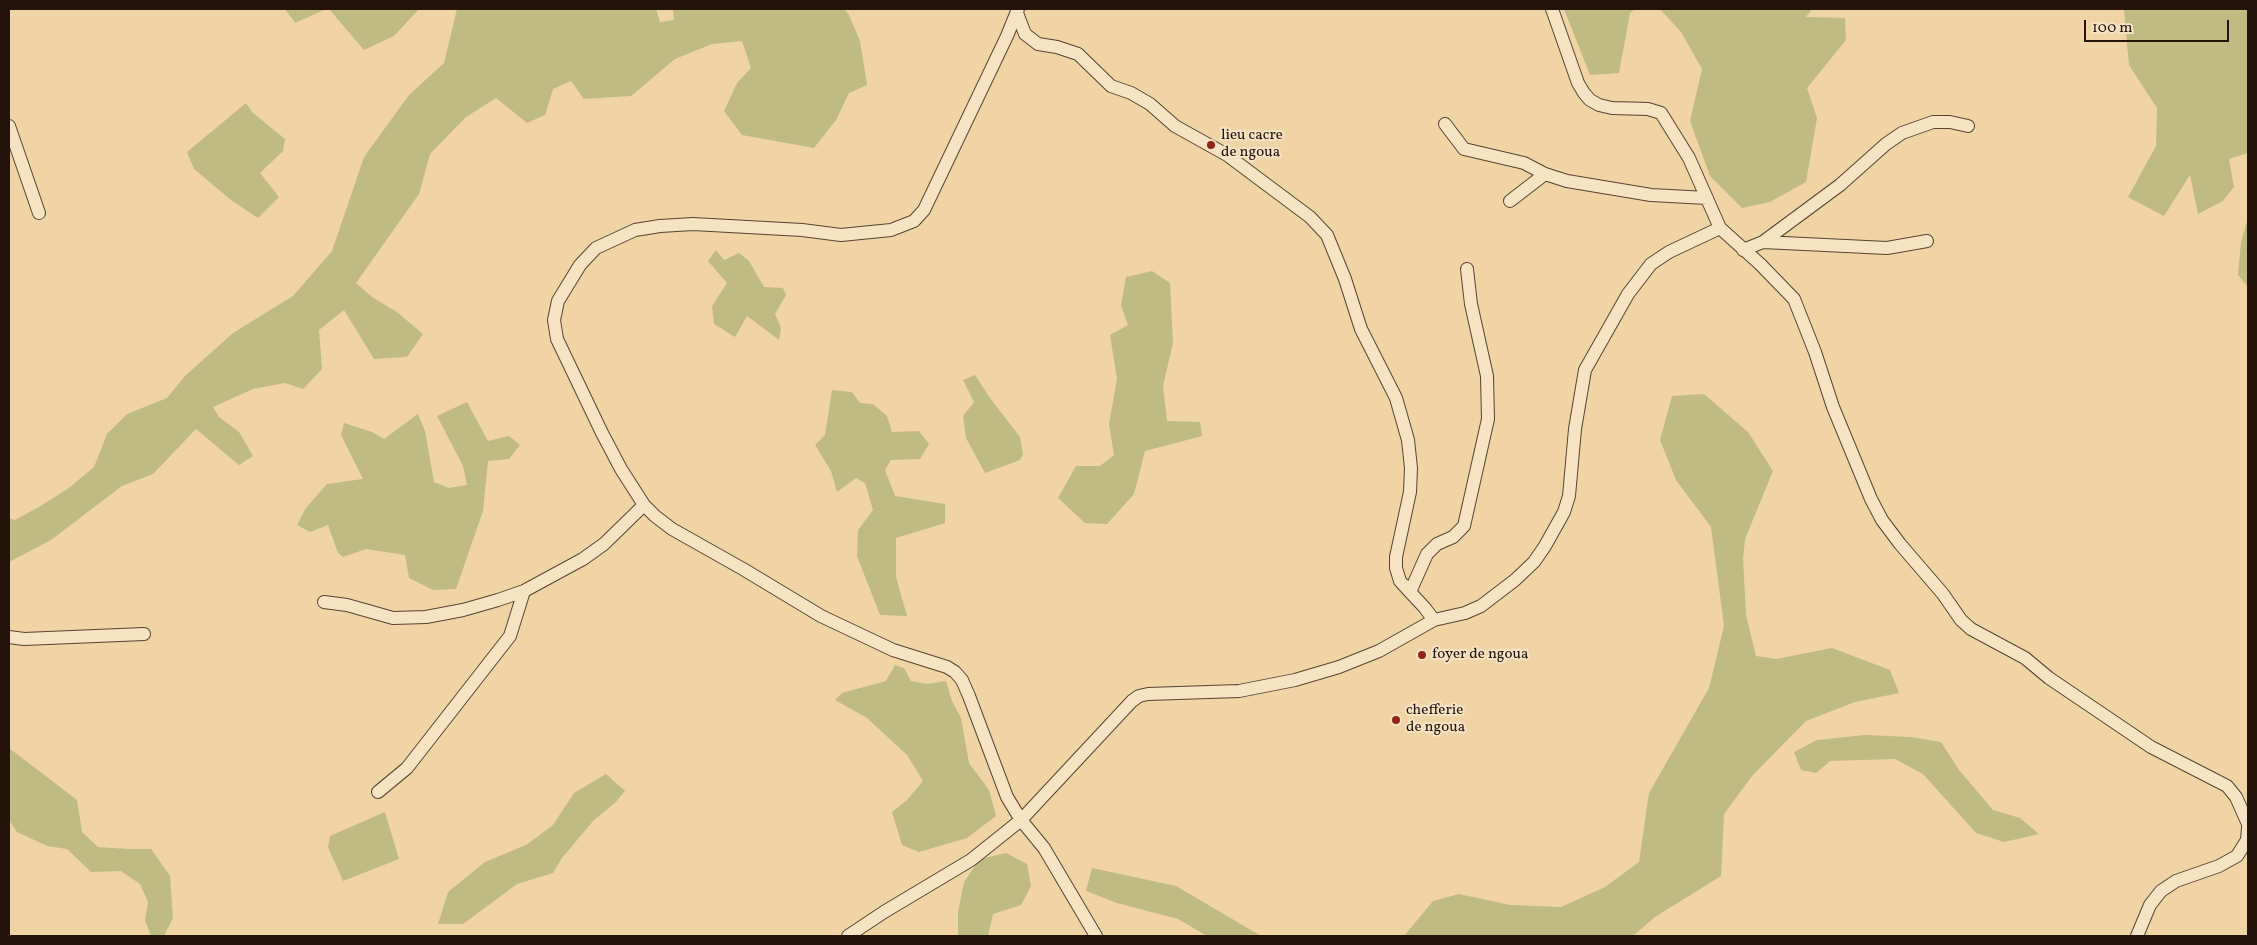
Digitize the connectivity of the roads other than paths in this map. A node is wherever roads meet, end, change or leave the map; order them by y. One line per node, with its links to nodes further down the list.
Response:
1 (1552, 9): 7 (street)
2 (1018, 11): 15 (street); 17 (street)
3 (1445, 124): 6 (street)
4 (9, 126): 9 (street)
5 (1968, 126): 12 (street)
6 (1545, 174): 7 (street); 8 (street)
7 (1707, 198): 10 (street)
8 (1510, 201)
9 (39, 214)
10 (1720, 228): 13 (street); 19 (street)
11 (1927, 241): 12 (street)
12 (1764, 242): 13 (street)
13 (1743, 250): 24 (street)
14 (1467, 269): 17 (street)
15 (644, 505): 16 (street); 23 (street)
16 (524, 591): 18 (street); 22 (street)
17 (1410, 592): 19 (street)
18 (324, 602)
19 (1434, 620): 23 (street)
20 (144, 634): 21 (street)
21 (9, 637)
22 (378, 792)
23 (1021, 820): 25 (street); 26 (street)
24 (2248, 826): 27 (street)
25 (848, 936)
26 (1096, 936)
27 (2137, 936)

